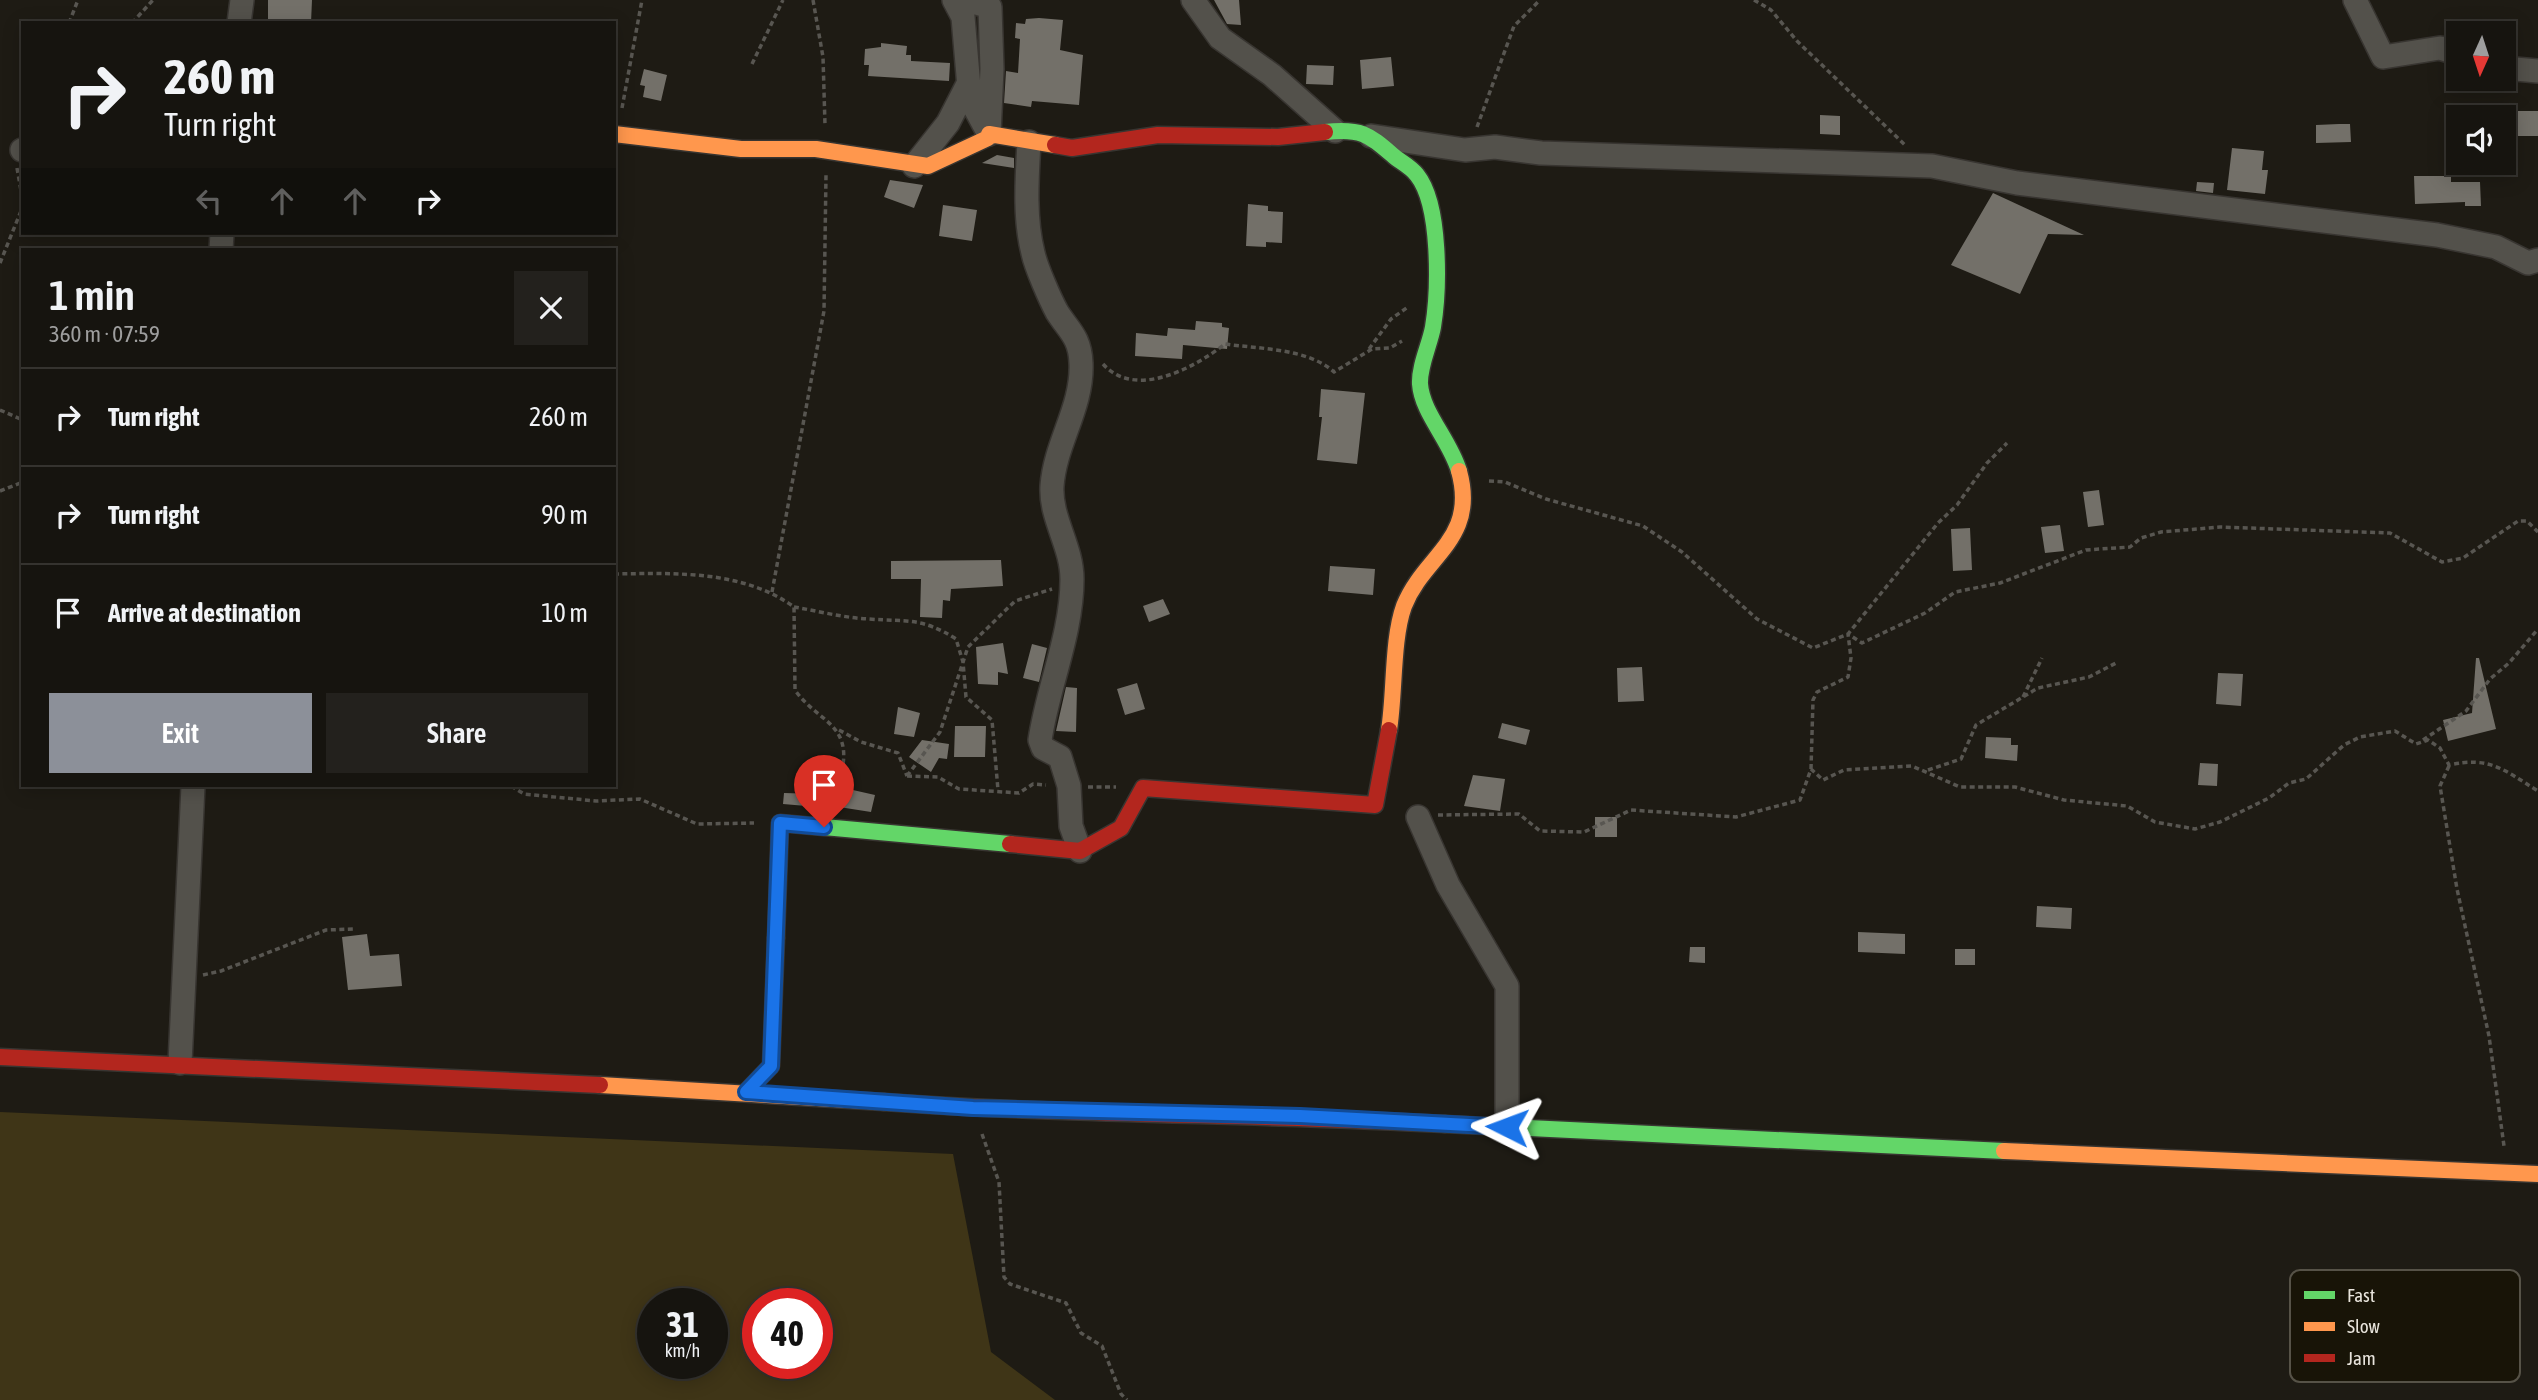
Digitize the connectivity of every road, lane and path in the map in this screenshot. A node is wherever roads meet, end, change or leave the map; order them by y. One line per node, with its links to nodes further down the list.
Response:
1 (78, 0): 13 (path)
2 (153, 0): 14 (path)
3 (242, 0): 15 (street)
4 (642, 0): 21 (path)
5 (783, 0): 17 (path)
6 (813, 0): 27 (path)
7 (954, 0): 20 (street)
8 (966, 0): 24 (street)
9 (1193, 0): 22 (street)
10 (1540, 0): 28 (path)
11 (1754, 0): 31 (path)
12 (2355, 0): 16 (street)
13 (70, 21)
14 (134, 21)
15 (239, 21)
16 (2446, 50)
17 (752, 64)
18 (2516, 69): 19 (street)
19 (2538, 71)
20 (968, 84): 24 (street); 30 (street)
21 (621, 111)
22 (1335, 131): 25 (street); 26 (street)
23 (616, 134): 27 (street)
24 (989, 134): 26 (street); 30 (street)
25 (1371, 136): 28 (street); 36 (street)
26 (1029, 142): 48 (street)
27 (826, 150): 30 (street); 49 (path)
28 (1465, 150): 31 (street)
29 (21, 154): 32 (path)
30 (914, 166)
31 (1932, 166): 34 (street)
32 (21, 193)
33 (21, 209): 35 (path)
34 (2538, 260)
35 (0, 263)
36 (1435, 292): 37 (street); 38 (path)
37 (1431, 336): 38 (path); 44 (street)
38 (1368, 351): 39 (path)
39 (1101, 362)
40 (0, 410): 41 (path)
41 (21, 419)
42 (2007, 443): 52 (path)
43 (21, 483): 45 (path)
44 (1462, 483): 52 (path); 66 (street)
45 (0, 491)
46 (2538, 532): 52 (path)
47 (616, 574): 49 (path)
48 (1072, 582): 54 (path); 63 (street)
49 (772, 592): 50 (path)
50 (794, 607): 54 (path); 57 (path)
51 (2538, 629): 58 (path)
52 (1848, 634): 60 (path)
53 (2042, 658): 56 (path)
54 (963, 662): 62 (path); 67 (path)
55 (2118, 663): 56 (path)
56 (2023, 697): 61 (path)
57 (838, 729): 62 (path); 71 (path)
58 (2416, 744): 59 (path); 61 (path)
59 (2449, 765): 68 (path); 80 (path)
60 (1811, 769): 61 (path); 69 (path)
61 (1927, 770)
62 (907, 776): 67 (path)
63 (1069, 786): 66 (path); 67 (path); 72 (street)
64 (193, 787): 74 (street)
65 (513, 787): 70 (path)
66 (1143, 788): 72 (street)
67 (998, 790)
68 (2538, 791)
69 (1418, 817): 79 (street)
70 (780, 823): 71 (street); 77 (street)
71 (824, 827): 72 (street)
72 (1080, 851)
73 (354, 929): 74 (path)
74 (183, 979): 76 (street)
75 (0, 1057): 76 (street)
76 (180, 1063): 77 (street)
77 (746, 1092): 78 (street)
78 (973, 1108): 79 (street); 82 (path)
79 (1507, 1127): 80 (street)
80 (2508, 1172): 81 (street)
81 (2538, 1174)
82 (1127, 1400)

